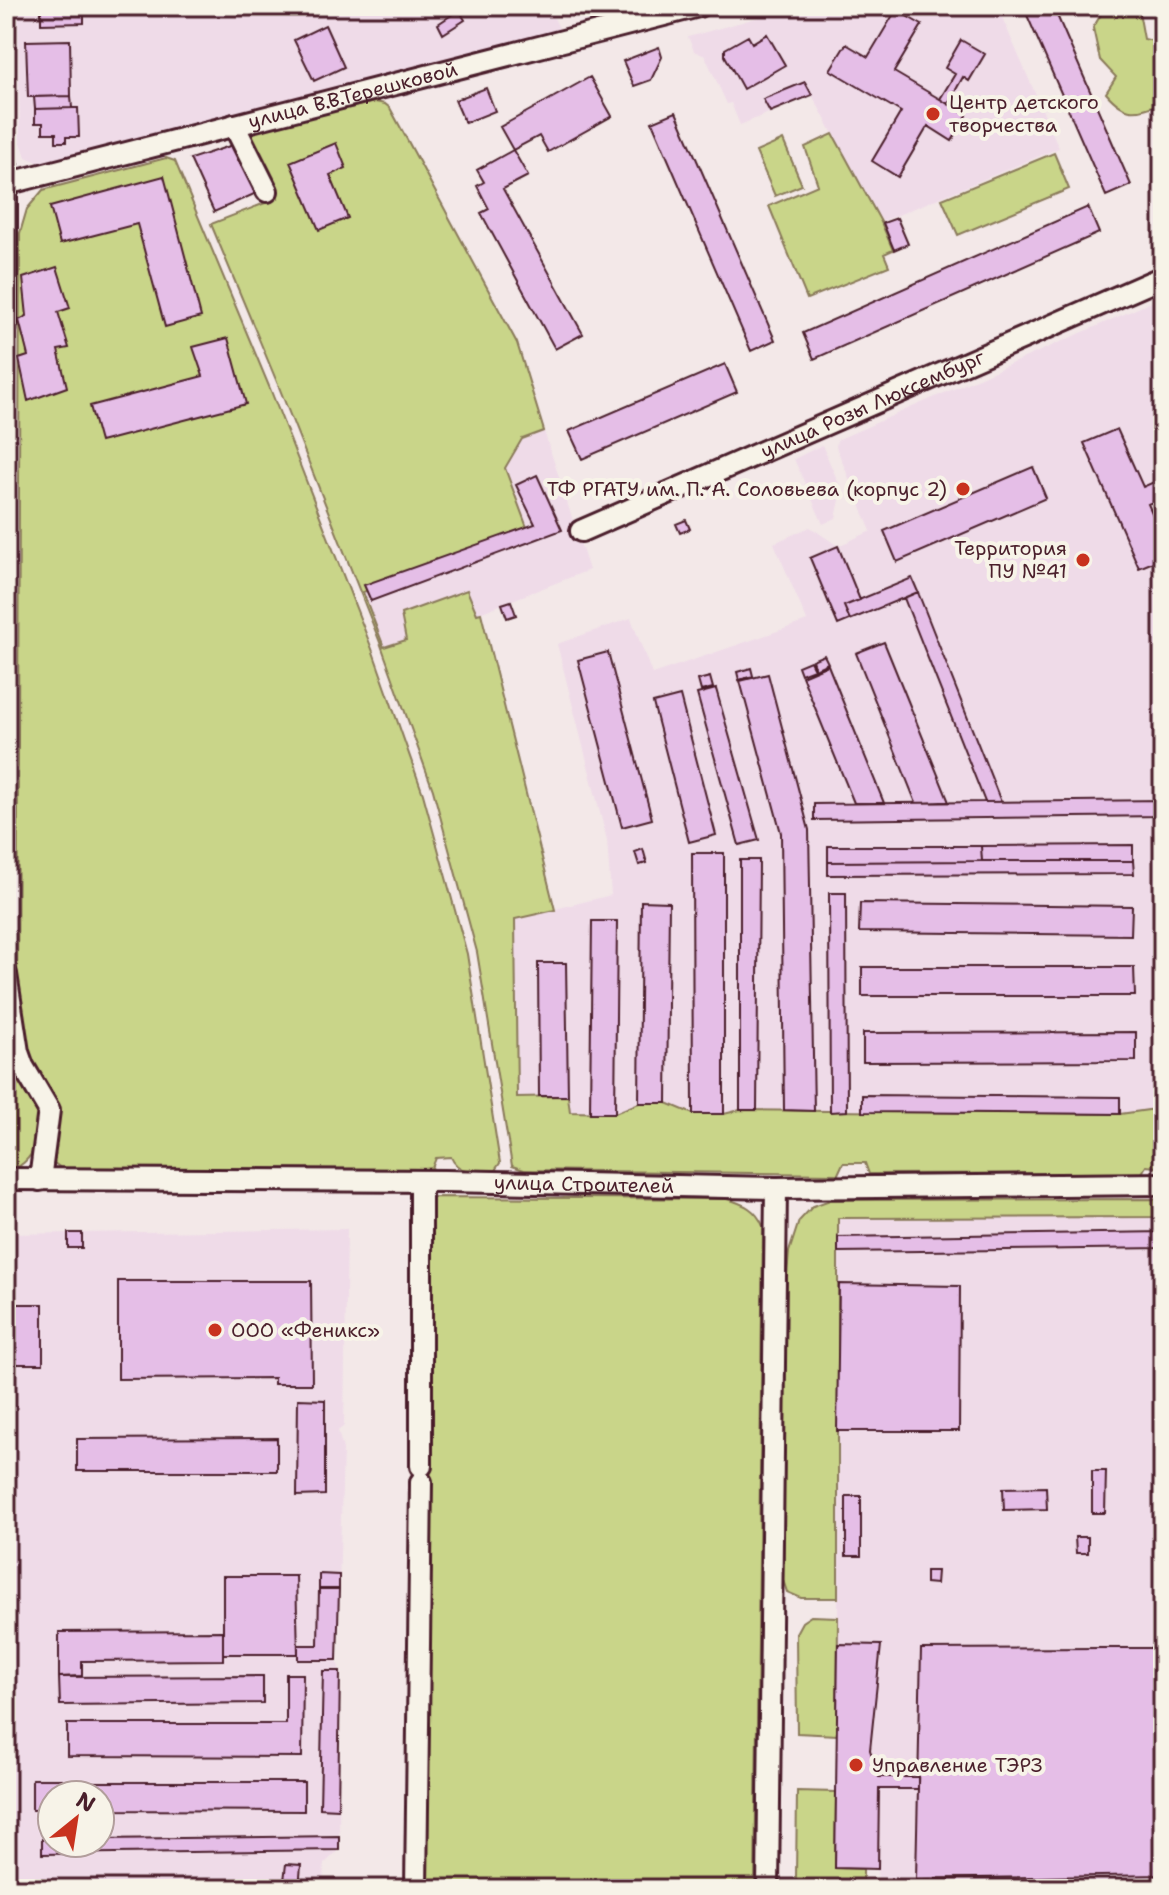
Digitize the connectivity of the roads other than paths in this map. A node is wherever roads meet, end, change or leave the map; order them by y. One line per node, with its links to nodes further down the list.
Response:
1 (699, 6): 2 (street, улица В.В.Терешковой)
2 (236, 130): 3 (street); 5 (street, улица В.В.Терешковой); 6 (street)
3 (194, 149)
4 (6, 165): 5 (street)
5 (6, 184): 8 (street)
6 (267, 191)
7 (1163, 277): 9 (street, улица Розы Люксембург)
8 (6, 324)
9 (581, 531)
10 (6, 974): 12 (street)
11 (6, 1179): 12 (street, улица Строителей)
12 (40, 1180): 13 (street, улица Строителей)
13 (421, 1182): 15 (street, улица Строителей); 16 (street)
14 (1163, 1184): 15 (street, улица Строителей)
15 (776, 1188): 17 (street)
16 (416, 1889)
17 (768, 1889)

